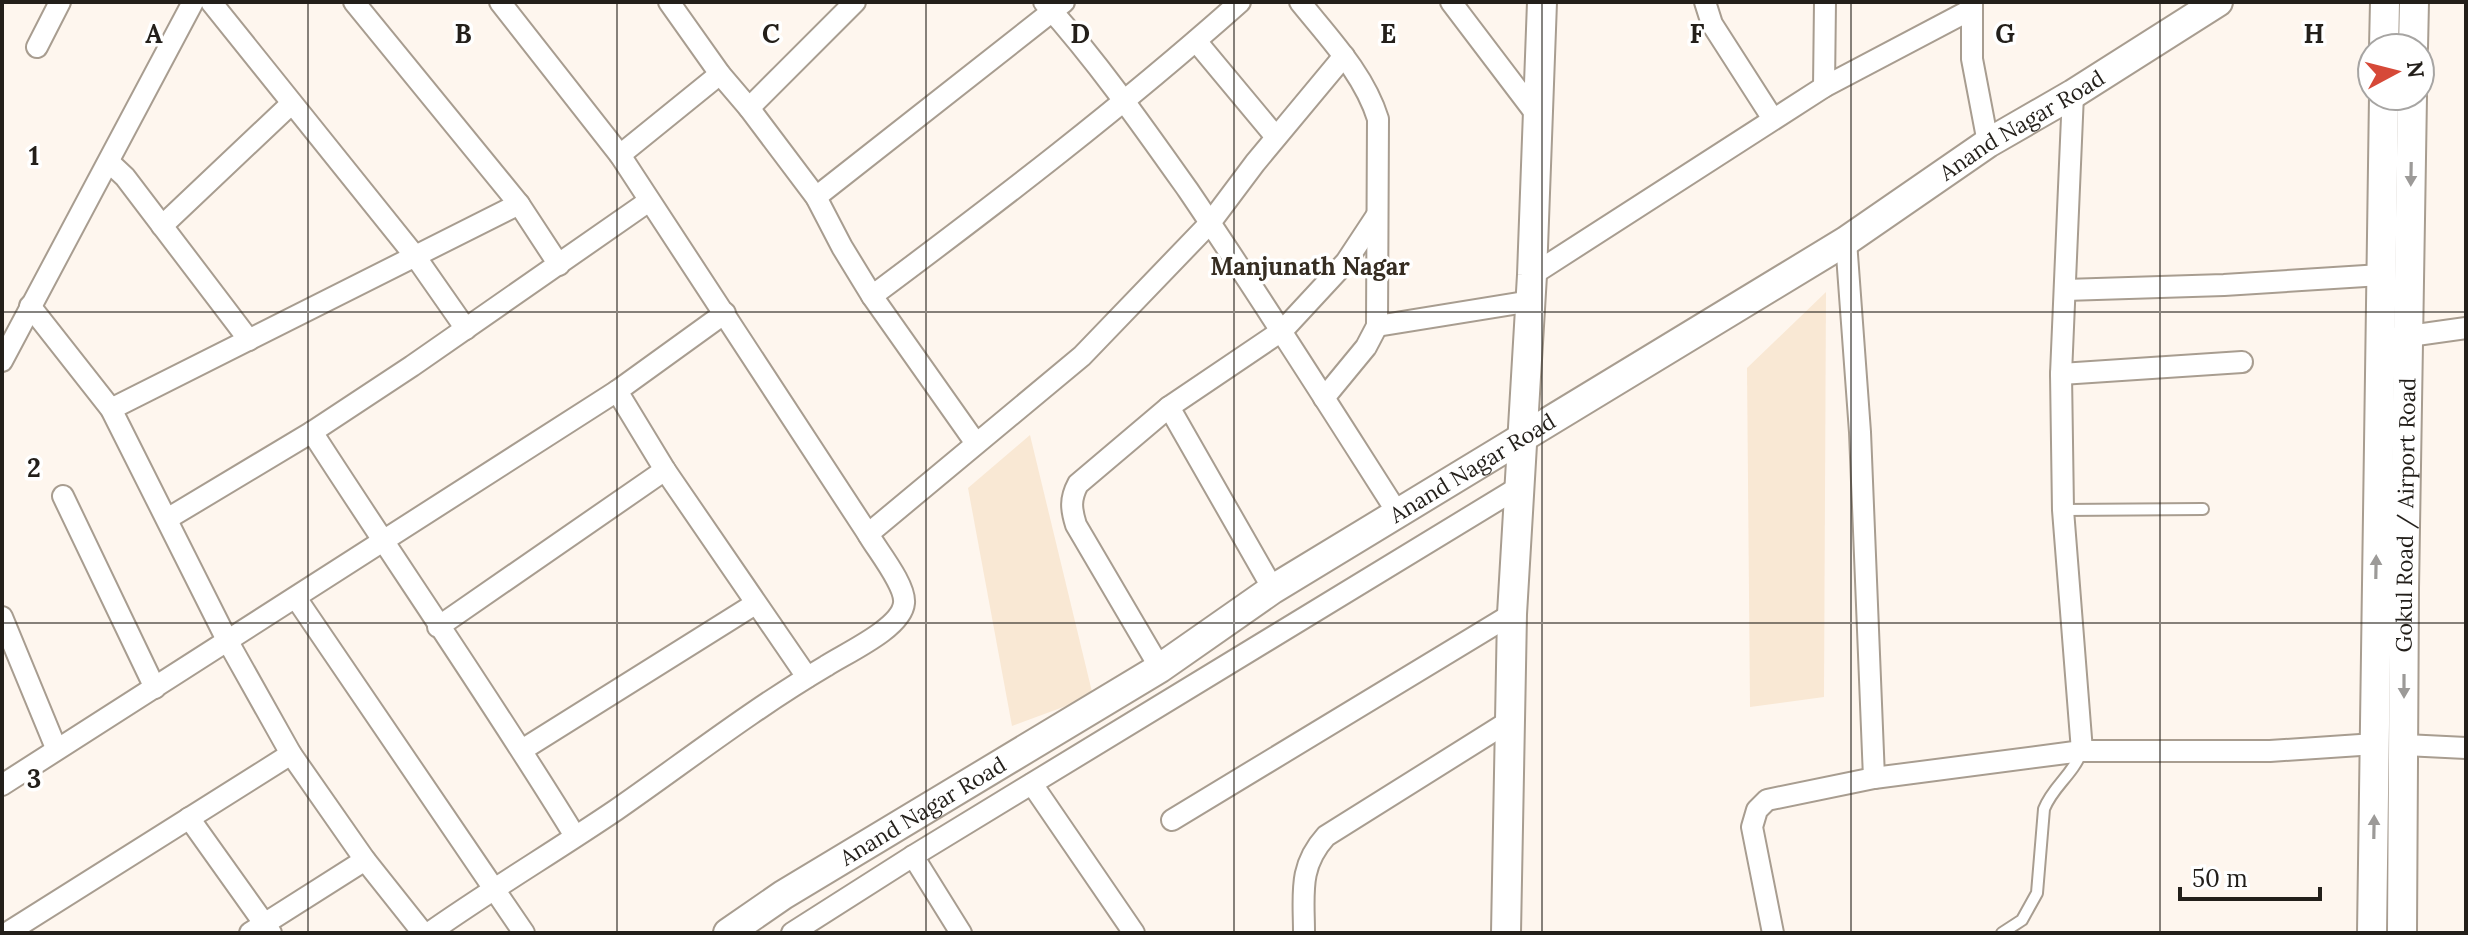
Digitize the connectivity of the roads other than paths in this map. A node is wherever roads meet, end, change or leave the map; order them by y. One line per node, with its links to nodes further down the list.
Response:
1 (60, 2): 22 (street)
2 (193, 2): 37 (street)
3 (211, 2): 28 (street)
4 (354, 2): 40 (street)
5 (500, 2): 36 (street)
6 (669, 2): 24 (street)
7 (855, 2): 29 (street)
8 (1240, 2): 21 (street)
9 (1300, 2): 23 (street)
10 (1451, 2): 32 (street)
11 (1542, 2): 32 (street)
12 (1705, 2): 33 (street)
13 (1825, 2): 25 (street)
14 (2218, 2): 26 (street, Anand Nagar Road)
15 (2385, 2): 19 (street)
16 (2414, 2): 20 (street)
17 (1053, 5): 27 (street); 38 (street)
18 (1972, 5): 25 (street); 35 (street)
19 (2384, 32)
20 (2413, 32)
21 (1196, 41): 27 (street); 34 (street)
22 (37, 47)
23 (1344, 56): 34 (street); 41 (street)
24 (720, 74): 29 (street); 36 (street)
25 (1824, 87): 33 (street)
26 (2073, 94): 35 (street, Anand Nagar Road); 49 (street)
27 (1126, 101): 42 (street); 50 (street)
28 (291, 104): 43 (street); 45 (street)
29 (749, 108): 38 (street)
30 (2384, 112): 47 (street, Gokul Road / Airport Road)
31 (2411, 112): 57 (street, Gokul Road / Airport Road, one-way to 57)
32 (1536, 114): 48 (street)
33 (1773, 119): 48 (street)
34 (1276, 137): 42 (street)
35 (1988, 143): 44 (street, Anand Nagar Road)
36 (620, 155): 39 (street)
37 (109, 162): 43 (street); 51 (street)
38 (816, 197): 50 (street)
39 (649, 201): 46 (street); 52 (street)
40 (519, 204): 45 (street); 46 (street)
41 (1377, 215): 53 (street); 56 (street)
42 (1210, 223): 56 (street); 68 (street)
43 (162, 226): 58 (street)
44 (1846, 241): 67 (street, Anand Nagar Road); 96 (street)
45 (415, 256): 55 (street); 58 (street)
46 (559, 265): 55 (street)
47 (2381, 275): 49 (street); 57 (street, Gokul Road / Airport Road)
48 (1532, 288): 53 (street); 67 (street)
49 (2065, 290): 61 (street)
50 (872, 296): 68 (street)
51 (30, 306): 59 (street); 65 (street)
52 (725, 313): 62 (street); 76 (street)
53 (1377, 326): 63 (street)
54 (2466, 328): 57 (street)
55 (466, 329): 66 (street)
56 (1283, 330): 63 (street); 64 (street)
57 (2394, 338): 89 (street, Gokul Road / Airport Road, one-way to 57); 90 (street, Gokul Road / Airport Road, one-way to 90)
58 (249, 340): 65 (street)
59 (2, 361)
60 (2242, 362): 61 (street)
61 (2061, 374): 73 (street)
62 (617, 391): 69 (street); 77 (street)
63 (1324, 398): 74 (street)
64 (1169, 407): 78 (street); 85 (street)
65 (111, 409): 75 (street)
66 (312, 432): 75 (street); 77 (street)
67 (1522, 436): 70 (street); 74 (street, Anand Nagar Road)
68 (975, 442): 76 (street)
69 (665, 470): 80 (street); 83 (street)
70 (1519, 487): 81 (street); 97 (street)
71 (63, 496): 87 (street)
72 (2203, 509): 73 (lane)
73 (2063, 510): 94 (street)
74 (1397, 512): 78 (street, Anand Nagar Road)
75 (167, 519): 84 (street)
76 (868, 534): 86 (street)
77 (382, 542): 79 (street); 83 (street)
78 (1273, 589): 85 (street, Anand Nagar Road)
79 (296, 598): 84 (street); 104 (street)
80 (755, 604): 86 (street); 93 (street)
81 (1512, 614): 88 (street); 100 (street)
82 (2, 617): 91 (street)
83 (438, 627): 93 (street)
84 (227, 640): 87 (street); 95 (street)
85 (1160, 668): 110 (street, Anand Nagar Road)
86 (807, 677): 101 (street)
87 (155, 688): 91 (street)
88 (1511, 720): 113 (street); 114 (street)
89 (2375, 744): 94 (street); 117 (street, Gokul Road / Airport Road, one-way to 89)
90 (2405, 745): 92 (street); 118 (street, Gokul Road / Airport Road)
91 (56, 748): 98 (street)
92 (2466, 748)
93 (522, 750): 101 (street)
94 (2082, 751): 96 (street); 116 (lane)
95 (291, 754): 99 (street); 103 (street)
96 (1874, 778): 115 (street)
97 (1032, 784): 102 (street); 112 (street)
98 (2, 785)
99 (189, 818): 105 (street); 107 (street)
100 (1172, 820)
101 (575, 836): 104 (street)
102 (913, 856): 106 (street); 111 (street)
103 (365, 860): 105 (street); 108 (street)
104 (492, 888): 108 (street); 109 (street)
105 (262, 930)
106 (803, 930)
107 (7, 933)
108 (426, 933)
109 (524, 933)
110 (728, 933)
111 (961, 933)
112 (1134, 933)
113 (1304, 933)
114 (1506, 933)
115 (1773, 933)
116 (2002, 933)
117 (2372, 933)
118 (2402, 933)

